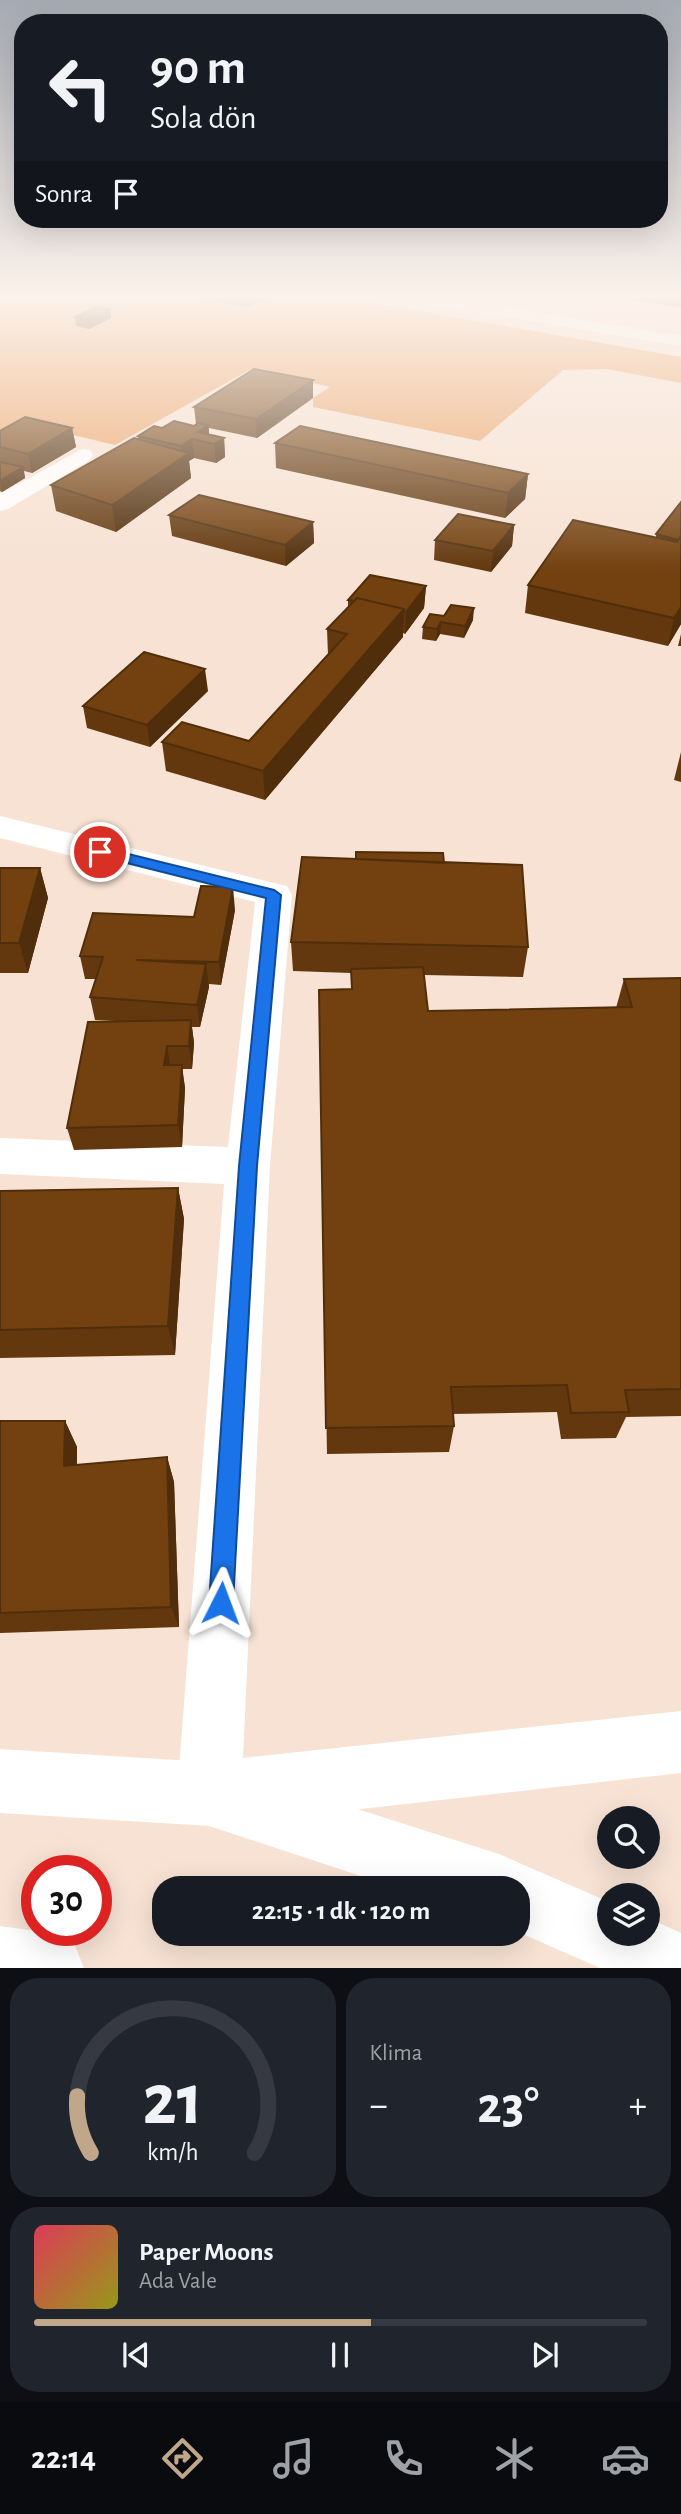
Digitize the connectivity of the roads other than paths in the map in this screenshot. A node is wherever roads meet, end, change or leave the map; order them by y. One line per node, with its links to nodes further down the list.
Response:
1 (82, 455): 2 (street)
2 (0, 504)
3 (0, 827): 5 (street)
4 (0, 1156): 5 (street)
5 (248, 1166): 8 (street)
6 (681, 1742): 8 (street)
7 (0, 1780): 8 (street)
8 (209, 1794): 9 (street)
9 (462, 1876)
10 (530, 1902): 13 (street)
11 (0, 1962): 12 (street)
12 (49, 1968)
13 (681, 1968)

